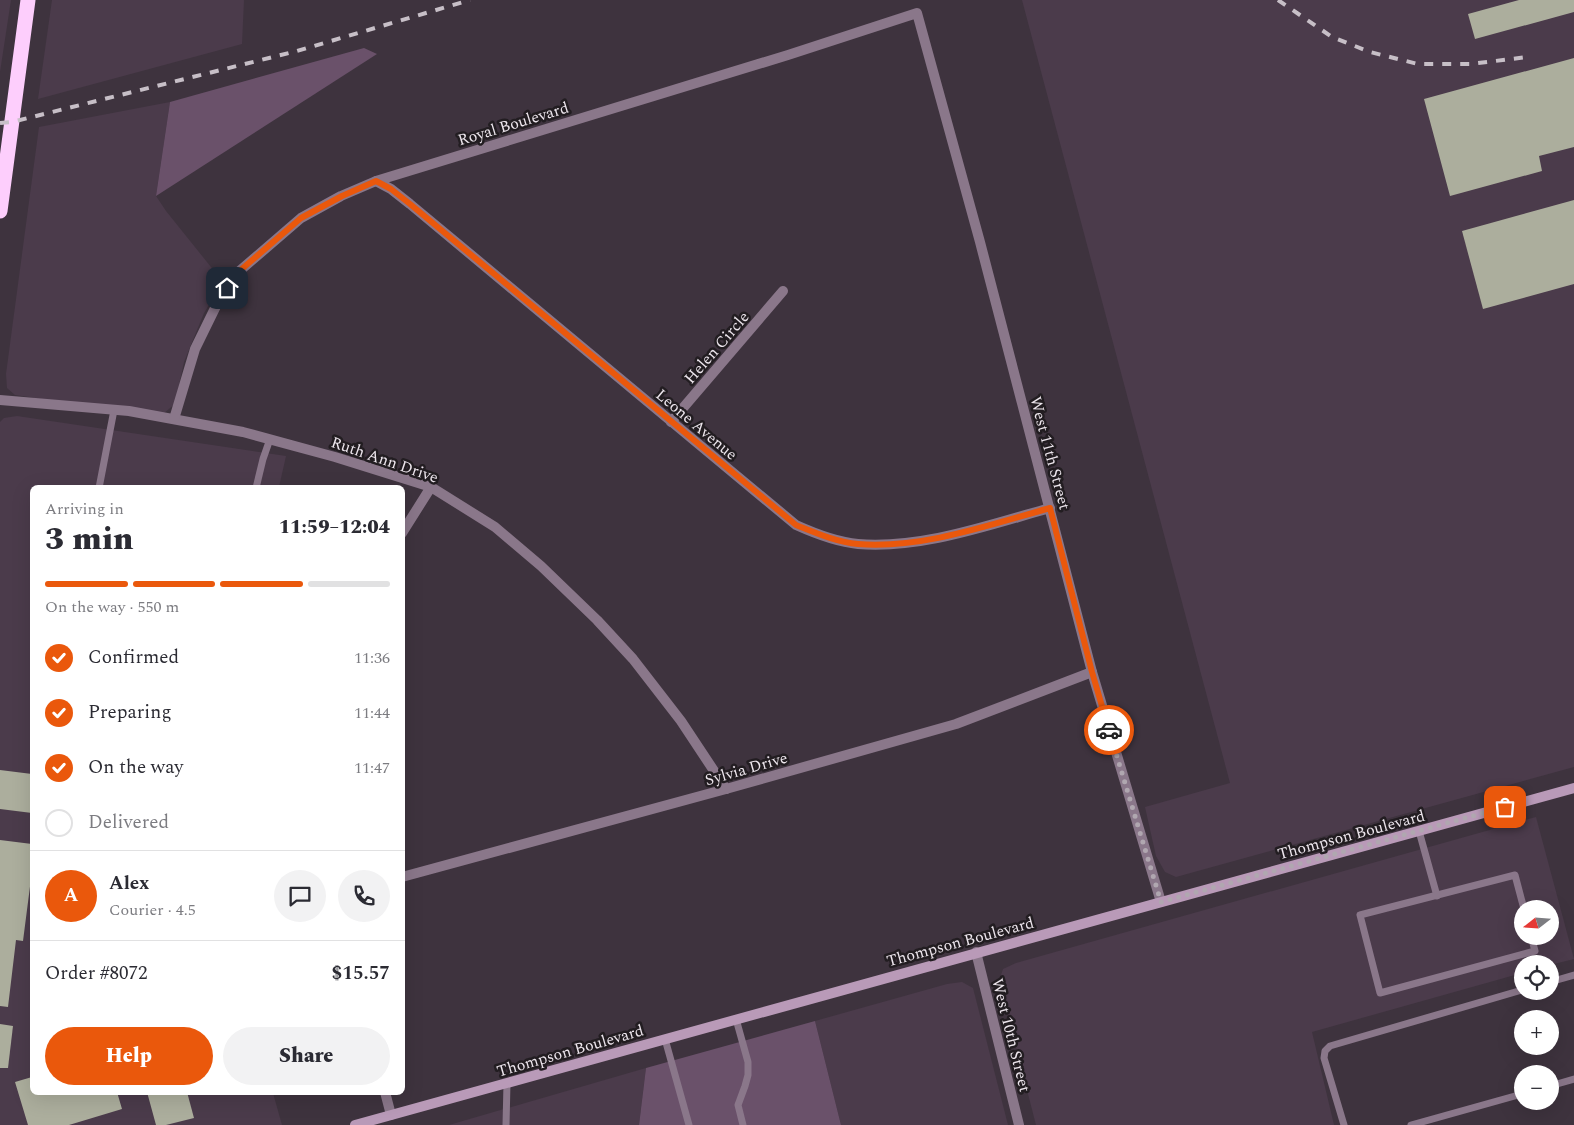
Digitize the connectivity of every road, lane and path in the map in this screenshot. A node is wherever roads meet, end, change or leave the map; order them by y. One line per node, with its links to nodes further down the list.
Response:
1 (28, 0): 3 (highway)
2 (932, 68): 4 (street, Royal Boulevard); 15 (street, West 11th Street)
3 (3, 169): 5 (highway)
4 (376, 181): 9 (street, Royal Boulevard); 10 (street, Leone Avenue)
5 (0, 211)
6 (783, 291): 10 (street, Helen Circle)
7 (0, 400): 8 (street, Ruth Ann Drive)
8 (114, 410): 9 (street, Ruth Ann Drive); 12 (lane)
9 (174, 419): 11 (street, Ruth Ann Drive)
10 (672, 422): 15 (street, Leone Avenue)
11 (270, 439): 13 (lane); 14 (street, Ruth Ann Drive)
12 (100, 485)
13 (257, 485)
14 (431, 488): 16 (street); 19 (street, Ruth Ann Drive)
15 (1050, 508): 17 (street, West 11th Street)
16 (405, 527)
17 (1092, 672): 19 (street, Sylvia Drive); 24 (street, West 11th Street)
18 (1574, 788): 20 (main road, Thompson Boulevard)
19 (726, 789): 21 (street, Sylvia Drive)
20 (1419, 831): 22 (lane); 24 (main road, Thompson Boulevard)
21 (405, 877)
22 (1437, 896): 23 (lane); 25 (lane)
23 (1522, 900)
24 (1161, 902): 26 (main road, Thompson Boulevard)
25 (1533, 945)
26 (976, 952): 30 (main road, Thompson Boulevard); 42 (street, West 10th Street)
27 (1574, 975): 28 (lane)
28 (1559, 979)
29 (1514, 992): 43 (lane)
30 (736, 1019): 31 (main road, Thompson Boulevard); 41 (lane)
31 (665, 1039): 33 (main road, Thompson Boulevard); 40 (lane)
32 (1574, 1079): 34 (lane)
33 (507, 1083): 37 (main road, Thompson Boulevard); 39 (lane)
34 (1559, 1083)
35 (386, 1095): 37 (street)
36 (1514, 1096): 44 (lane)
37 (391, 1115): 38 (main road, Thompson Boulevard)
38 (355, 1125)
39 (506, 1125)
40 (689, 1125)
41 (743, 1125)
42 (1019, 1125)
43 (1344, 1125)
44 (1411, 1125)

